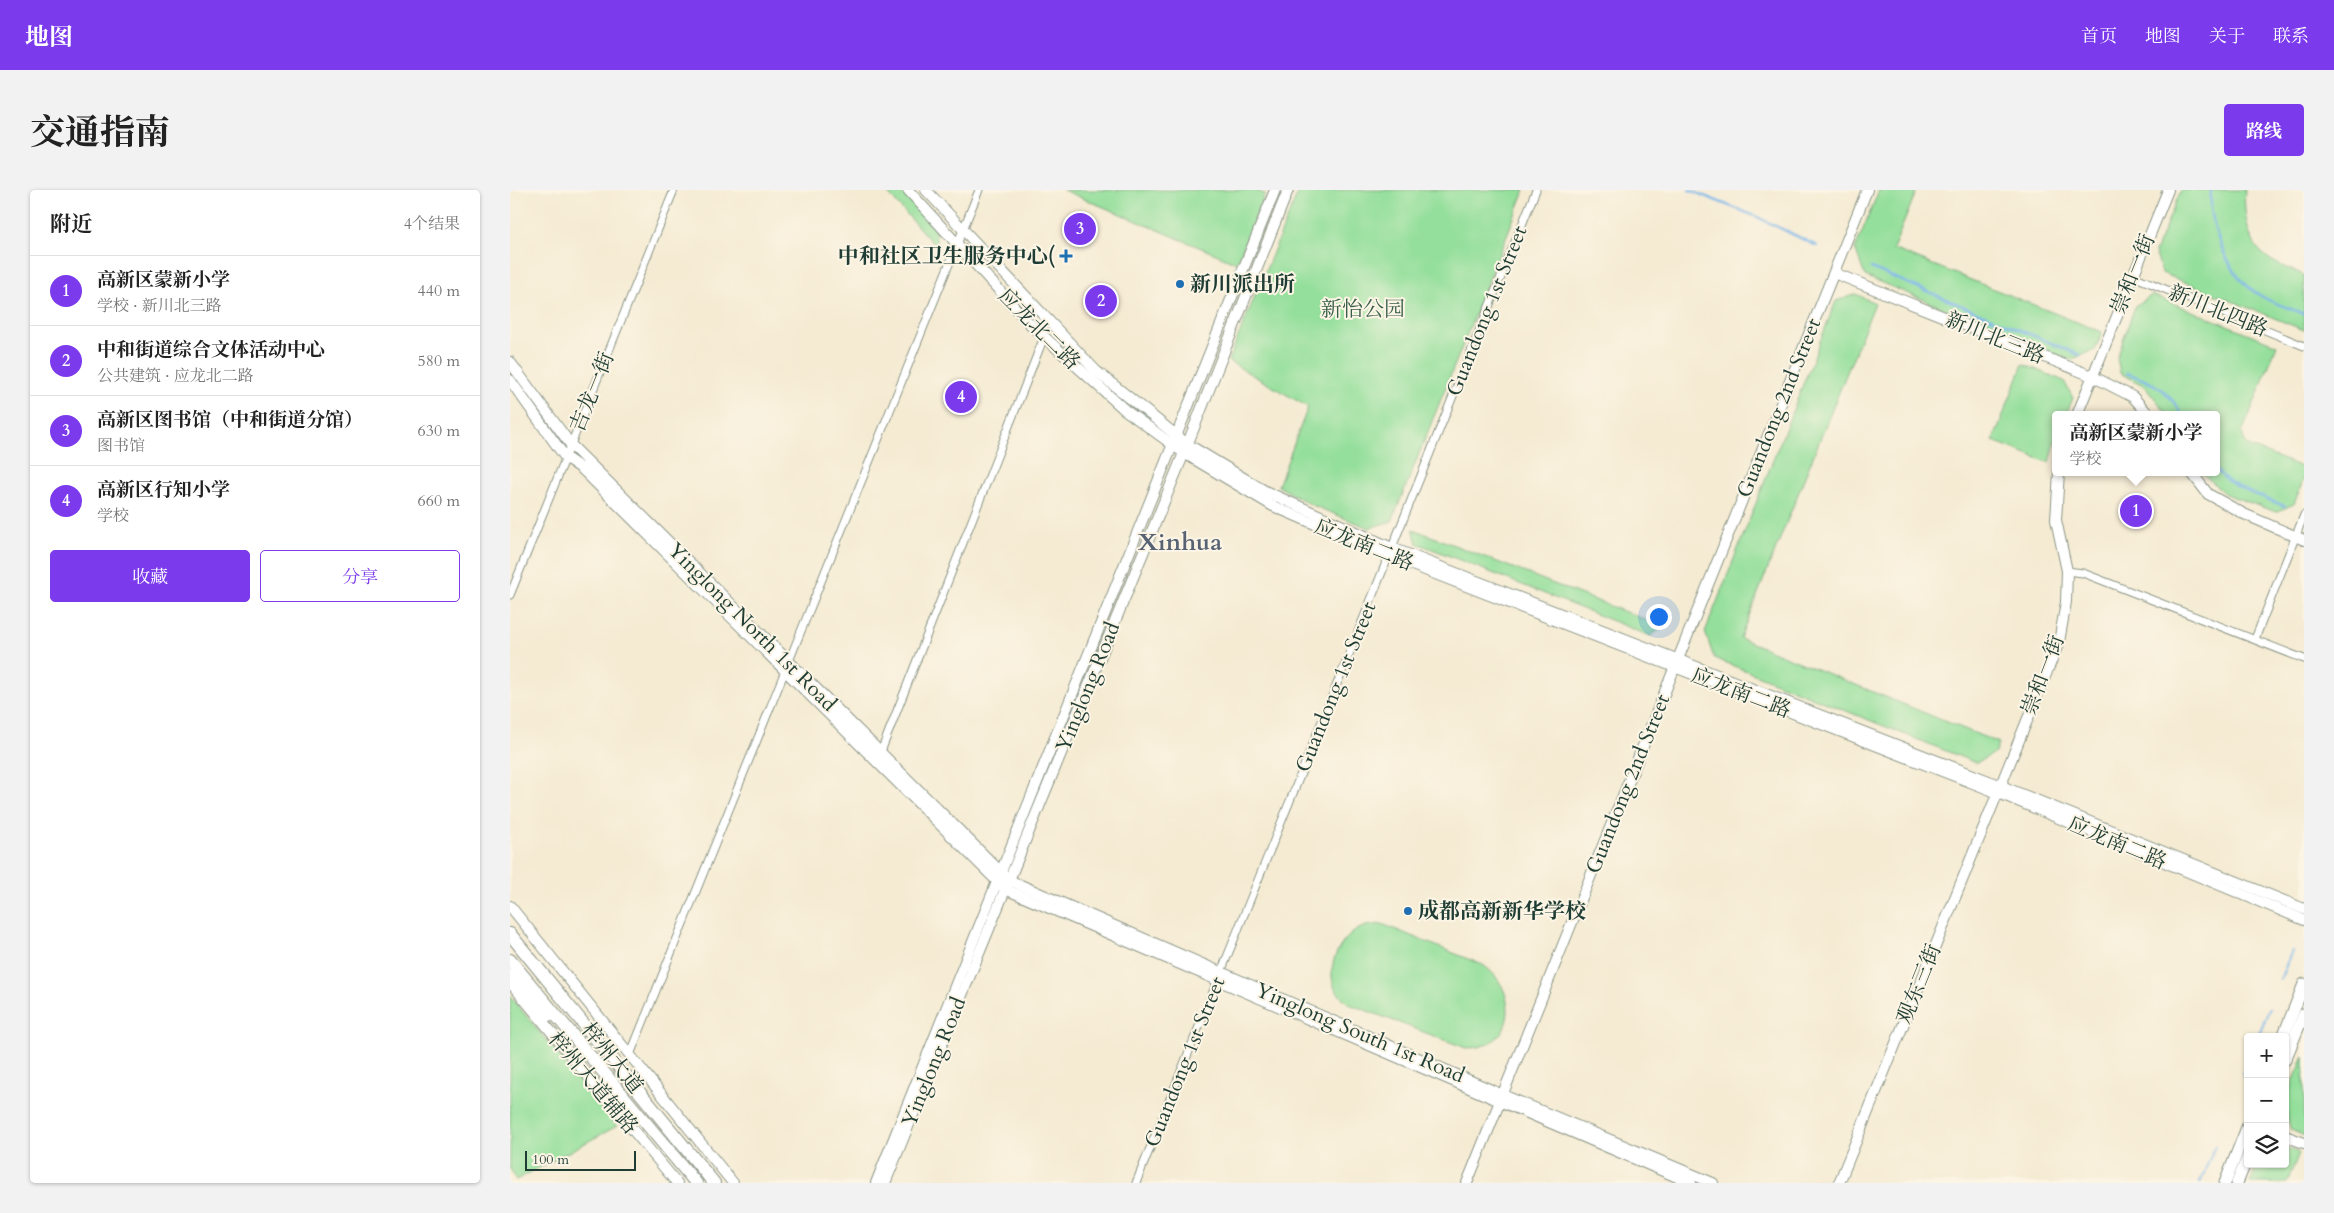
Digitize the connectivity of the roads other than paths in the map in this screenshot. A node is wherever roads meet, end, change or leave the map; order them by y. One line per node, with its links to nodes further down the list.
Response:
1 (674, 190): 22 (street, 吉龙一街)
2 (908, 190): 11 (street, 应龙北二路)
3 (926, 190): 10 (street, 应龙北二路)
4 (979, 190): 10 (street)
5 (1275, 190): 21 (street, Yinglong Road)
6 (1288, 190): 23 (street, Yinglong Road)
7 (1536, 190): 29 (street, Guandong 1st Street)
8 (1867, 190): 12 (street, Guandong 2nd Street)
9 (2168, 190): 13 (street, 崇和一街)
10 (963, 230): 11 (street); 21 (street, 应龙北二路)
11 (957, 245): 14 (street, 应龙北二路); 35 (street)
12 (1834, 273): 17 (street, 新川北三路); 34 (street, Guandong 2nd Street)
13 (2133, 276): 15 (street, 新川北四路); 17 (street, 崇和一街)
14 (1044, 337): 21 (street, 应龙北二路); 36 (street)
15 (2304, 346)
16 (510, 362): 22 (street, Yinglong North 1st Road)
17 (2092, 376): 19 (street, 崇和一街); 20 (street, 新川北三路)
18 (510, 380): 24 (street, Yinglong North 1st Road)
19 (2079, 411)
20 (2144, 411)
21 (1174, 440): 23 (street, 应龙北二路); 38 (street, Yinglong Road)
22 (571, 445): 24 (street, 吉龙一街); 35 (street, Yinglong North 1st Road)
23 (1186, 448): 29 (street, 应龙南二路); 38 (street, Yinglong Road)
24 (566, 457): 31 (street, 吉龙一街); 35 (street, Yinglong North 1st Road)
25 (2059, 476): 30 (street, 崇和一街)
26 (2193, 476): 28 (street)
27 (2304, 515): 28 (street)
28 (2300, 538): 32 (street)
29 (1390, 552): 34 (street, 应龙南二路); 47 (street, Guandong 1st Street)
30 (2068, 571): 32 (street); 37 (street, 崇和一街)
31 (510, 595)
32 (2254, 639): 33 (street)
33 (2304, 659)
34 (1677, 663): 37 (street, 应龙南二路); 55 (street, Guandong 2nd Street)
35 (787, 668): 36 (street, Yinglong North 1st Road); 38 (street, Yinglong North 1st Road); 53 (street)
36 (880, 754): 38 (street, Yinglong North 1st Road)
37 (1998, 789): 40 (street, 应龙南二路); 41 (street, 应龙南二路); 70 (street, 观东三街)
38 (1003, 881): 47 (street, Yinglong South 1st Road); 64 (street, Yinglong Road); 65 (street, Yinglong Road)
39 (510, 906): 53 (street)
40 (2304, 909)
41 (2304, 920)
42 (510, 926): 45 (street)
43 (510, 934): 45 (highway, 梓州大道)
44 (510, 960): 54 (highway, 梓州大道)
45 (532, 960): 62 (highway, 梓州大道)
46 (510, 975): 54 (street)
47 (1220, 976): 55 (street, Yinglong South 1st Road); 66 (street, Guandong 1st Street)
48 (510, 982): 60 (street, 梓州大道辅路)
49 (2304, 984): 51 (main road)
50 (2304, 1014): 52 (main road)
51 (2285, 1033)
52 (2289, 1050)
53 (630, 1055): 63 (street)
54 (595, 1063): 61 (highway, 梓州大道)
55 (1501, 1098): 67 (street, Guandong 2nd Street); 68 (street, Yinglong South 1st Road); 69 (street, Yinglong South 1st Road)
56 (2244, 1135): 71 (main road)
57 (2289, 1137): 58 (street)
58 (2304, 1143)
59 (2244, 1166): 72 (main road)
60 (677, 1183)
61 (696, 1183)
62 (714, 1183)
63 (733, 1183)
64 (876, 1183)
65 (885, 1183)
66 (1136, 1183)
67 (1467, 1183)
68 (1691, 1183)
69 (1713, 1183)
70 (1839, 1183)
71 (2225, 1183)
72 (2237, 1183)

